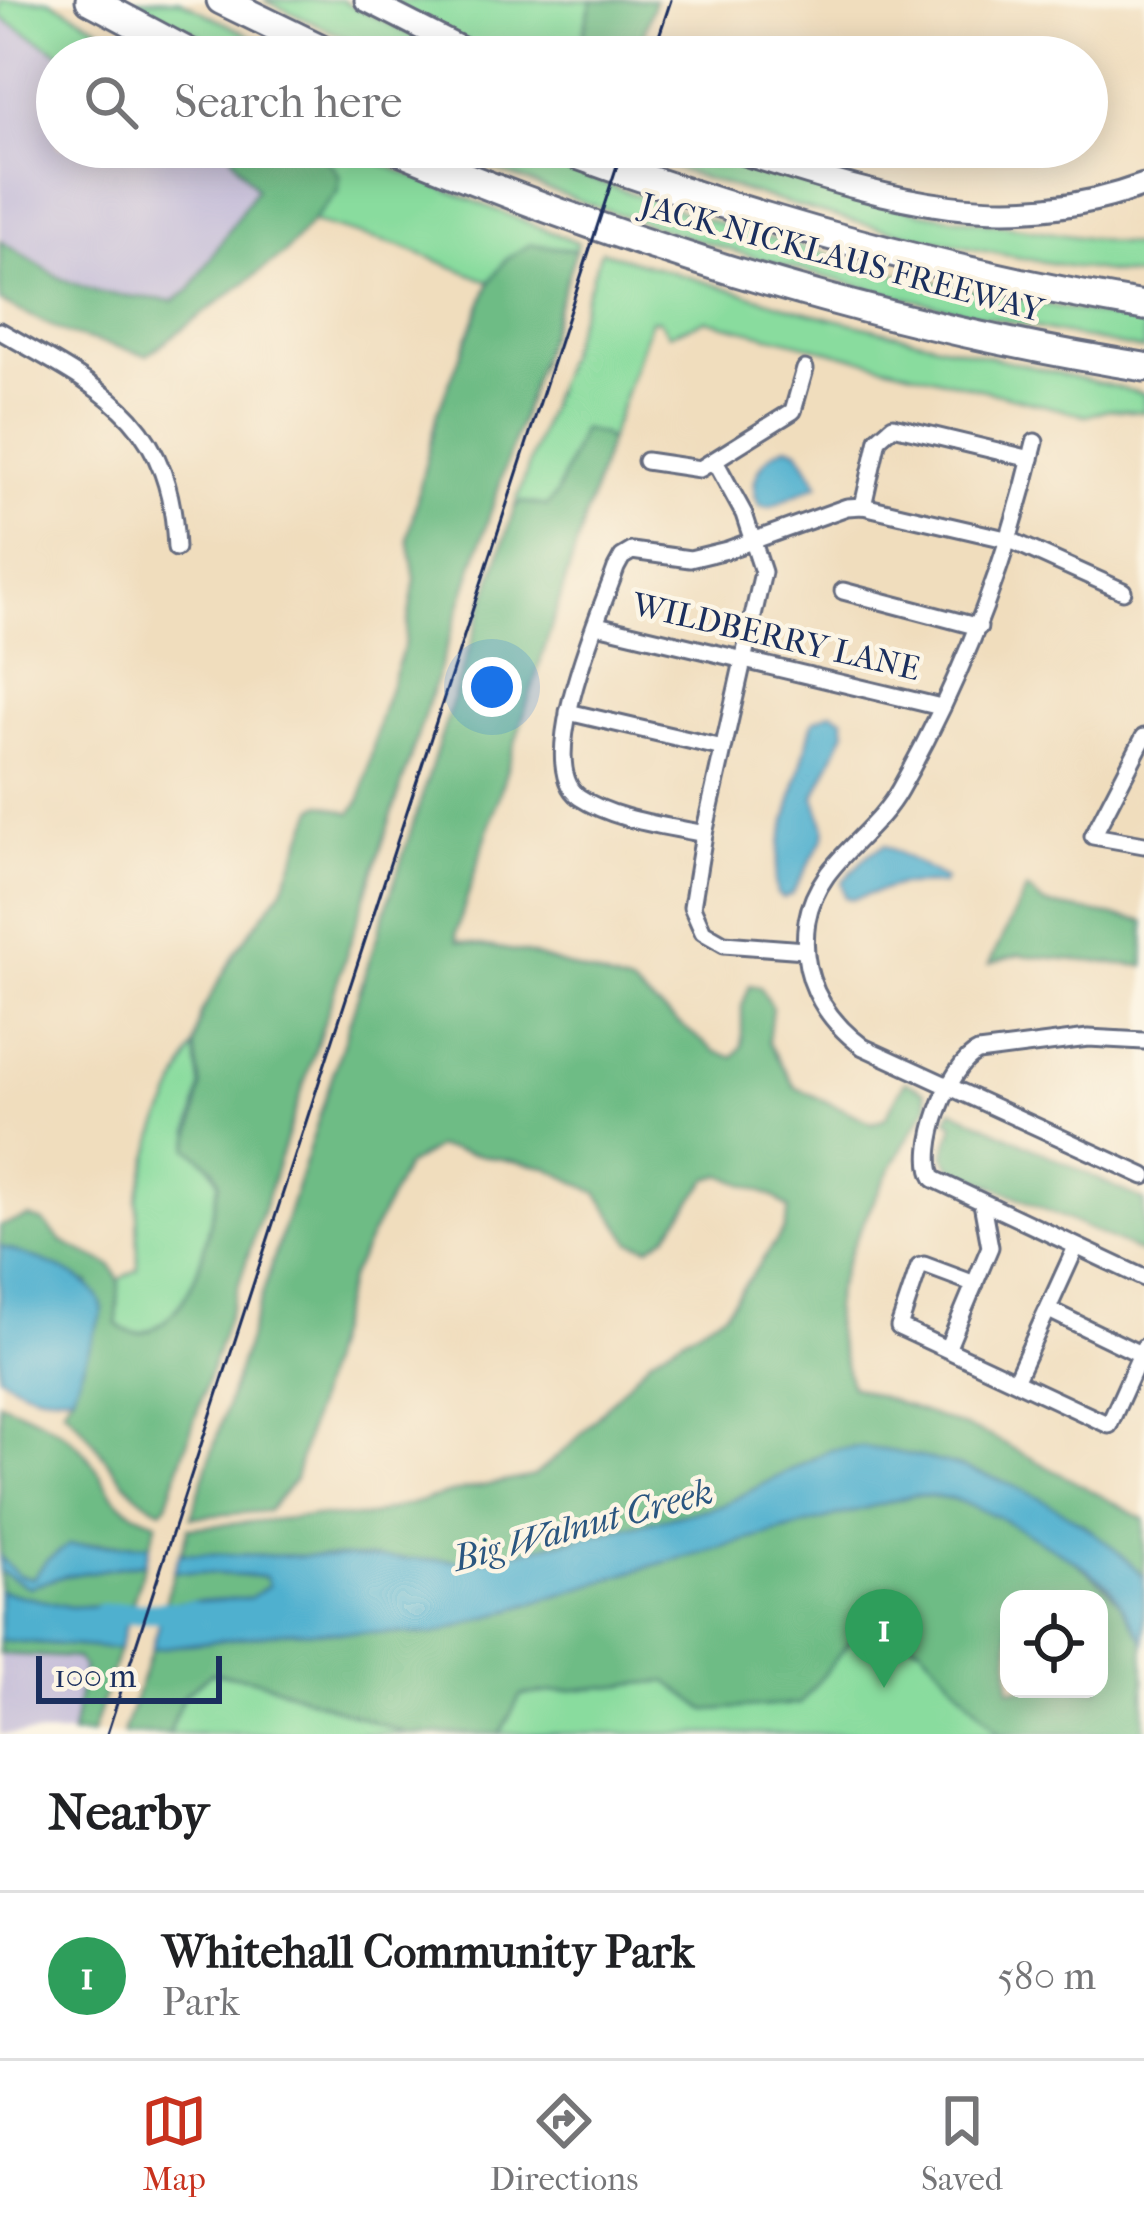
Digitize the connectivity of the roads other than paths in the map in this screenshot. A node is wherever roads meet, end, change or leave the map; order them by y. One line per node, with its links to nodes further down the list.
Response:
1 (90, 0): 5 (highway)
2 (221, 0): 6 (highway)
3 (366, 0): 4 (street)
4 (400, 8): 7 (street)
5 (158, 36)
6 (295, 36)
7 (445, 36)
8 (443, 168): 16 (highway, JACK NICKLAUS FREEWAY)
9 (615, 168): 12 (highway, JACK NICKLAUS FREEWAY)
10 (794, 168): 11 (street)
11 (1144, 185)
12 (898, 255): 13 (highway); 14 (highway, JACK NICKLAUS FREEWAY)
13 (1144, 286)
14 (1144, 306)
15 (0, 331): 25 (street)
16 (1064, 355): 17 (highway, JACK NICKLAUS FREEWAY); 19 (highway)
17 (1144, 367)
18 (805, 369): 21 (street)
19 (1144, 380)
20 (646, 461): 21 (street)
21 (716, 461): 24 (street)
22 (863, 506): 23 (street); 23 (street); 24 (street)
23 (1010, 540): 27 (street); 29 (street)
24 (755, 541): 28 (street); 30 (street)
25 (176, 548)
26 (843, 591): 29 (street)
27 (1123, 591)
28 (597, 625): 30 (street, WILDBERRY LANE); 32 (street)
29 (979, 627): 31 (street)
30 (743, 658): 31 (street, WILDBERRY LANE); 34 (street)
31 (941, 707): 37 (street)
32 (568, 712): 34 (street); 35 (street)
33 (1144, 737): 36 (street)
34 (723, 748): 35 (street)
35 (704, 834): 37 (street)
36 (1144, 845)
37 (805, 950): 39 (street)
38 (1144, 1041): 39 (street)
39 (950, 1086): 40 (street); 41 (street)
40 (1144, 1176)
41 (982, 1203): 42 (street); 44 (street)
42 (1076, 1247): 43 (street); 45 (street)
43 (1144, 1278)
44 (975, 1284): 46 (street); 46 (street)
45 (1049, 1310): 47 (street); 48 (street)
46 (948, 1347): 48 (street)
47 (1142, 1350): 48 (street)
48 (1016, 1379)

